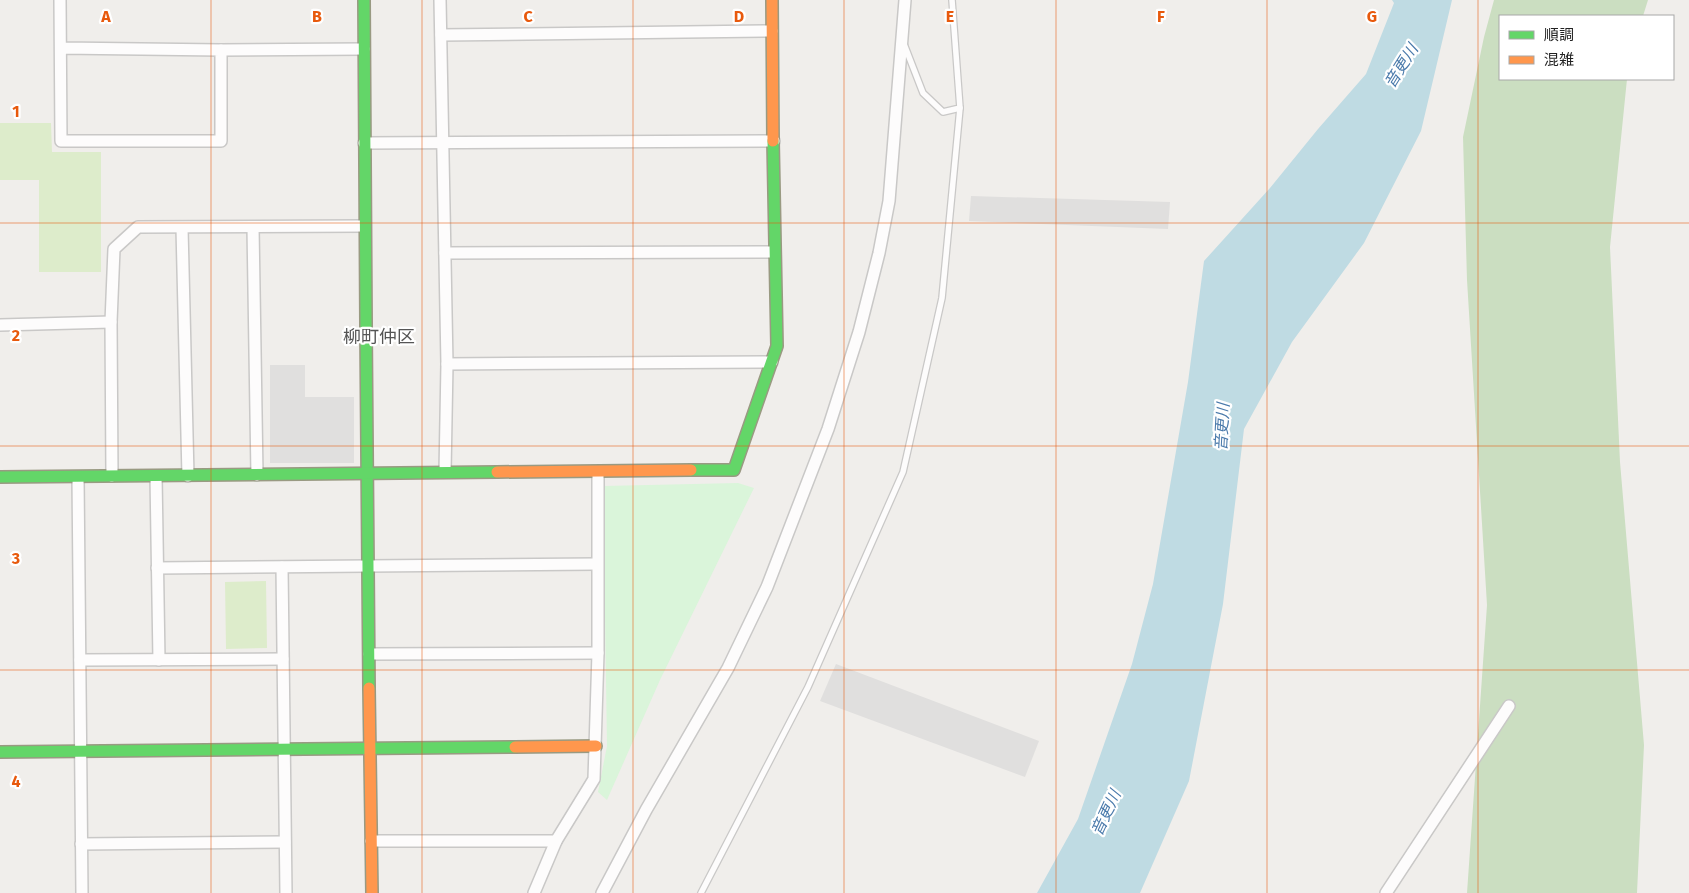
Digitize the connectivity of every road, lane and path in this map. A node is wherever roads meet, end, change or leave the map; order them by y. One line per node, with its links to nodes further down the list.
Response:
1 (60, 0): 10 (street)
2 (364, 0): 12 (street)
3 (440, 0): 8 (street)
4 (772, 0): 7 (street)
5 (905, 0): 9 (street)
6 (952, 0): 13 (lane)
7 (772, 30): 8 (street); 14 (street)
8 (441, 35): 15 (street)
9 (902, 40): 13 (lane); 58 (street)
10 (61, 48): 11 (street); 11 (street)
11 (221, 50): 12 (street)
12 (364, 50): 16 (street)
13 (960, 108): 59 (lane)
14 (774, 141): 15 (street); 20 (street)
15 (442, 142): 16 (street); 21 (street)
16 (364, 143): 18 (street)
17 (253, 226): 18 (street); 19 (street); 29 (street)
18 (364, 226): 28 (street)
19 (182, 228): 22 (street); 32 (street)
20 (774, 252): 21 (street); 24 (street)
21 (445, 253): 25 (street)
22 (111, 322): 23 (street); 30 (street)
23 (0, 325)
24 (772, 362): 25 (street); 27 (street)
25 (447, 364): 26 (street)
26 (445, 472): 27 (street); 28 (street)
27 (598, 472): 35 (street)
28 (368, 474): 29 (street); 36 (street)
29 (257, 475): 32 (street)
30 (112, 476): 31 (street); 34 (street)
31 (156, 476): 32 (street); 38 (street)
32 (188, 476)
33 (0, 477): 34 (street)
34 (78, 477): 42 (street)
35 (597, 564): 36 (street); 39 (street)
36 (367, 566): 37 (street); 40 (street)
37 (282, 567): 38 (street); 41 (street)
38 (158, 568): 43 (street)
39 (598, 653): 40 (street); 45 (street)
40 (369, 654): 46 (street)
41 (283, 659): 43 (street); 47 (street)
42 (80, 660): 43 (street); 48 (street)
43 (159, 660)
44 (1509, 706): 60 (street)
45 (596, 746): 46 (street); 51 (street)
46 (369, 748): 47 (street); 50 (street)
47 (284, 749): 48 (street); 52 (street)
48 (80, 751): 49 (street); 53 (street)
49 (0, 752)
50 (371, 841): 51 (street); 56 (street)
51 (556, 841): 57 (street)
52 (285, 842): 53 (street); 55 (street)
53 (81, 844): 54 (street)
54 (82, 893)
55 (286, 893)
56 (372, 893)
57 (534, 893)
58 (602, 893)
59 (702, 893)
60 (1386, 893)

